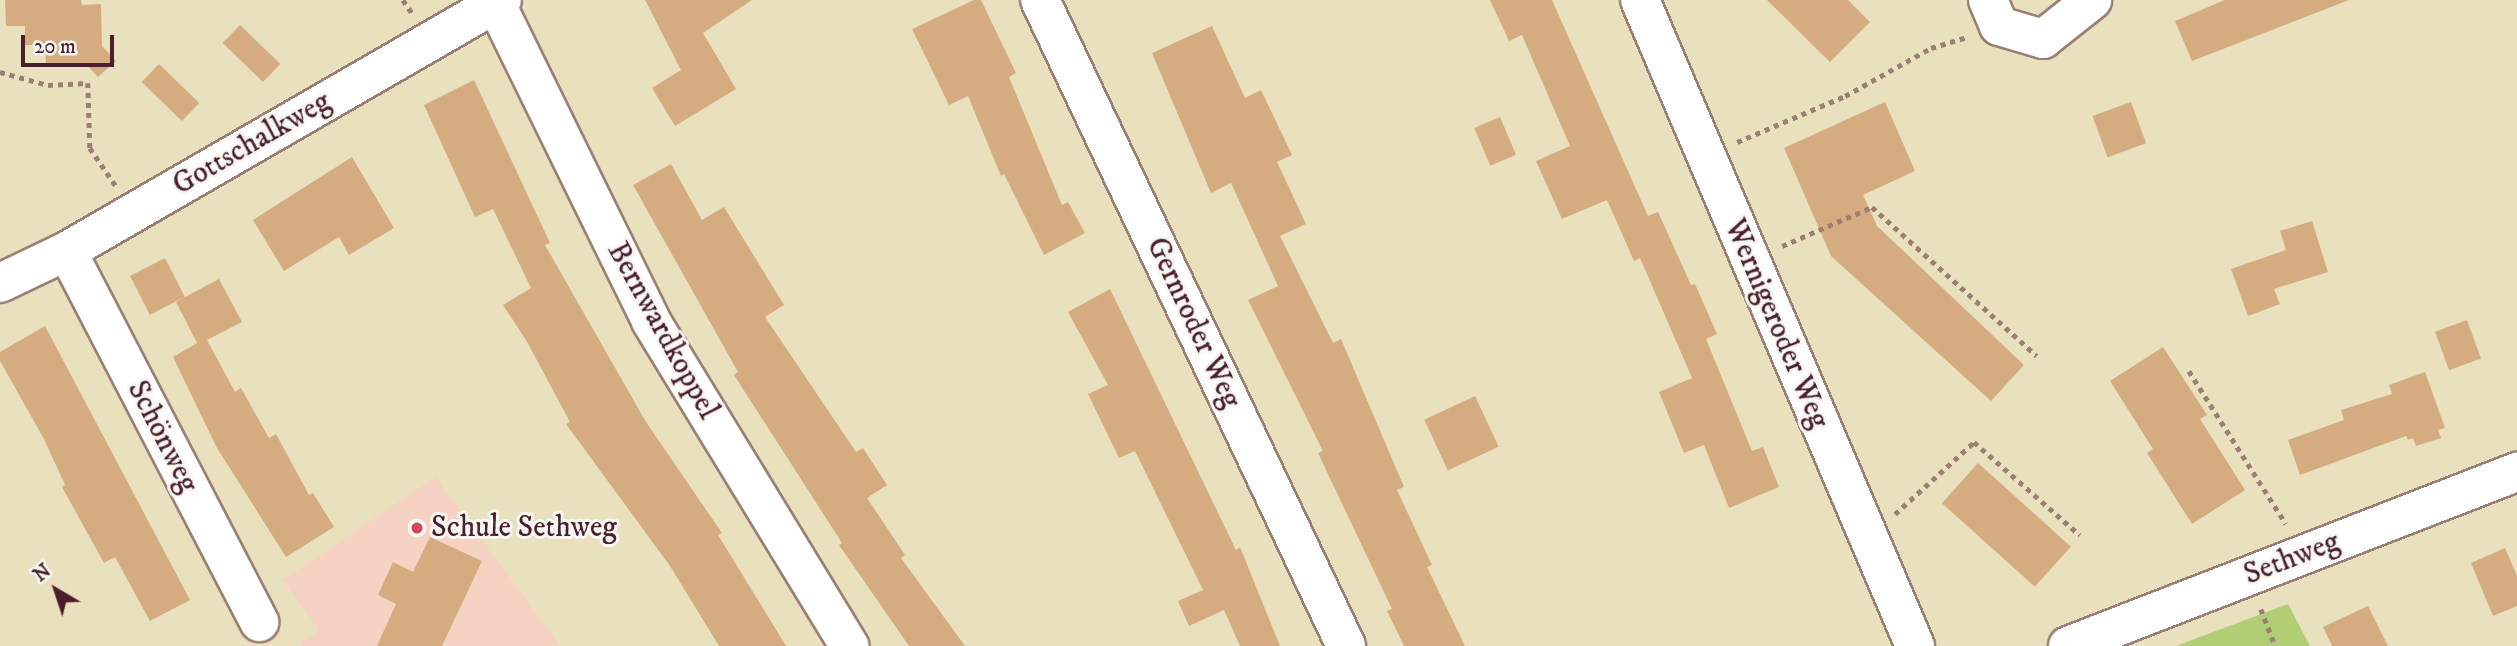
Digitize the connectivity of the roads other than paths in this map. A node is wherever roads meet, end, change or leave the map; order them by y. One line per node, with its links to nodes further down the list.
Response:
1 (1040, 0): 11 (street, Gernroder Weg)
2 (1640, 0): 12 (street, Wernigeroder Weg)
3 (2092, 0): 5 (street)
4 (499, 2): 6 (street, Gottschalkweg); 10 (street, Bernwardkoppel)
5 (1993, 13)
6 (67, 251): 7 (street, Gottschalkweg); 9 (street, Schönweg)
7 (0, 283)
8 (2517, 472): 13 (street, Sethweg)
9 (259, 622)
10 (849, 646)
11 (1346, 646)
12 (1915, 646)
13 (2068, 646)

